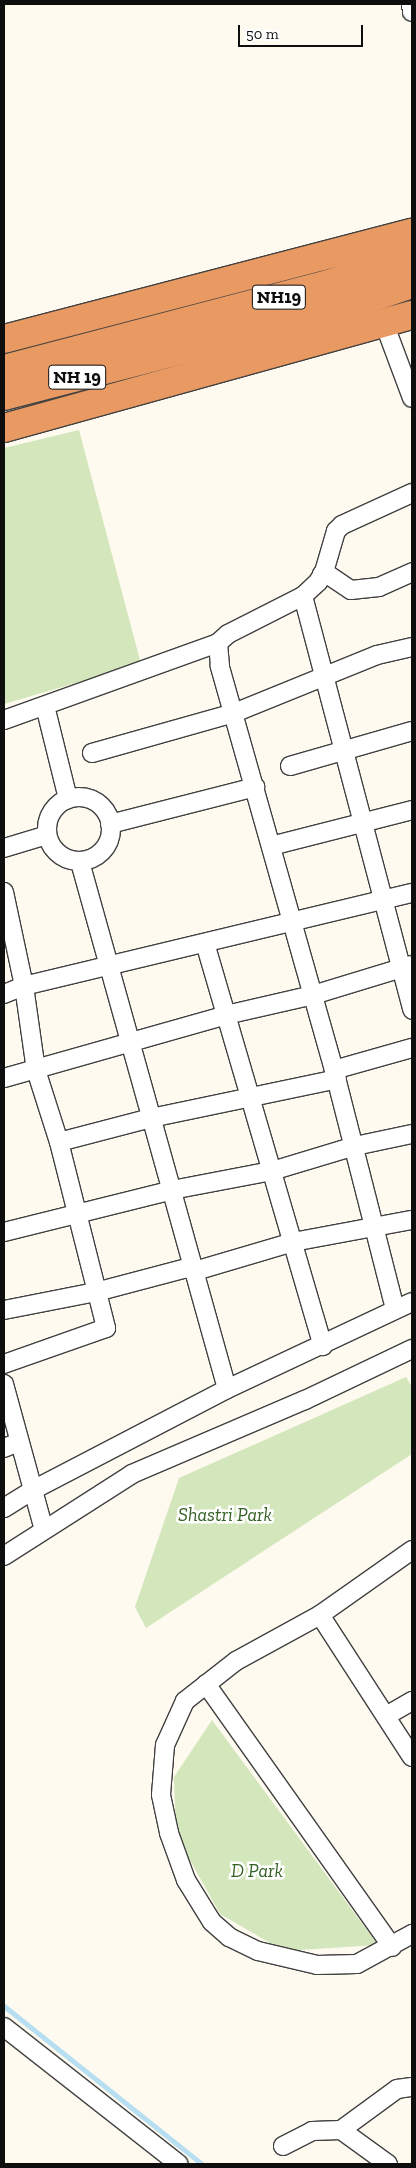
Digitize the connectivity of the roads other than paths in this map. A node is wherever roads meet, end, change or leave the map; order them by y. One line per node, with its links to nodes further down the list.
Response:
1 (411, 4): 2 (street)
2 (412, 12)
3 (412, 233): 8 (highway)
4 (412, 257): 9 (highway, NH19)
5 (412, 284): 9 (highway, NH 19)
6 (412, 315): 7 (highway)
7 (384, 323): 12 (street); 13 (highway)
8 (4, 339)
9 (148, 345): 10 (highway, NH19); 11 (highway, NH 19)
10 (4, 369)
11 (4, 396)
12 (412, 398)
13 (4, 428)
14 (412, 493): 16 (street)
15 (412, 572): 16 (street)
16 (323, 573): 17 (street)
17 (303, 596): 18 (street); 20 (street)
18 (218, 643): 21 (street); 22 (street)
19 (412, 647): 20 (street)
20 (324, 676): 22 (street); 25 (street)
21 (45, 706): 23 (street); 29 (street)
22 (234, 714): 26 (street); 28 (street)
23 (4, 720)
24 (412, 731): 25 (street)
25 (344, 752): 27 (street); 31 (street)
26 (92, 753)
27 (290, 766)
28 (255, 787): 32 (street); 34 (street)
29 (68, 799): 32 (street); 33 (street)
30 (412, 810): 31 (street)
31 (363, 821): 34 (street); 39 (street)
32 (110, 824): 36 (street)
33 (47, 835): 35 (street); 36 (street)
34 (271, 846): 40 (street)
35 (4, 848)
36 (80, 862): 42 (street)
37 (4, 892): 44 (street)
38 (412, 894): 39 (street)
39 (384, 901): 40 (street); 43 (street)
40 (293, 924): 41 (street); 46 (street)
41 (205, 943): 42 (street); 48 (street)
42 (109, 966): 44 (street); 49 (street)
43 (407, 966): 46 (street); 47 (street)
44 (24, 986): 45 (street); 51 (street)
45 (4, 994)
46 (313, 995): 48 (street); 52 (street)
47 (412, 1010)
48 (226, 1016): 49 (street); 54 (street)
49 (131, 1043): 51 (street); 55 (street)
50 (412, 1048): 52 (street)
51 (36, 1070): 53 (street); 57 (street)
52 (336, 1075): 54 (street); 58 (street)
53 (4, 1078)
54 (250, 1098): 55 (street); 59 (street)
55 (152, 1120): 57 (street); 60 (street)
56 (412, 1134): 58 (street)
57 (59, 1142): 61 (street)
58 (354, 1146): 59 (street); 63 (street)
59 (272, 1171): 60 (street); 65 (street)
60 (172, 1190): 61 (street); 66 (street)
61 (75, 1216): 64 (street); 67 (street)
62 (412, 1220): 63 (street)
63 (374, 1227): 65 (street); 70 (street)
64 (4, 1232)
65 (293, 1242): 66 (street); 71 (street)
66 (195, 1271): 67 (street); 75 (street)
67 (96, 1292): 69 (street); 73 (street)
68 (412, 1302): 70 (street)
69 (4, 1310)
70 (395, 1310): 71 (street)
71 (323, 1346): 75 (street)
72 (412, 1349): 79 (street)
73 (4, 1364)
74 (4, 1384): 76 (street)
75 (228, 1388): 77 (street)
76 (11, 1445): 77 (street)
77 (31, 1491): 78 (street); 79 (street)
78 (4, 1508)
79 (44, 1530): 81 (street)
80 (412, 1550): 82 (street)
81 (4, 1556)
82 (320, 1615): 83 (street); 85 (street)
83 (206, 1684): 88 (street); 88 (street)
84 (412, 1701): 85 (street)
85 (386, 1716): 86 (street)
86 (412, 1757)
87 (412, 1934): 88 (street)
88 (392, 1947)
89 (4, 2027): 93 (street)
90 (412, 2087): 91 (street)
91 (341, 2130): 92 (street); 94 (street)
92 (283, 2146)
93 (179, 2164)
94 (388, 2164)

